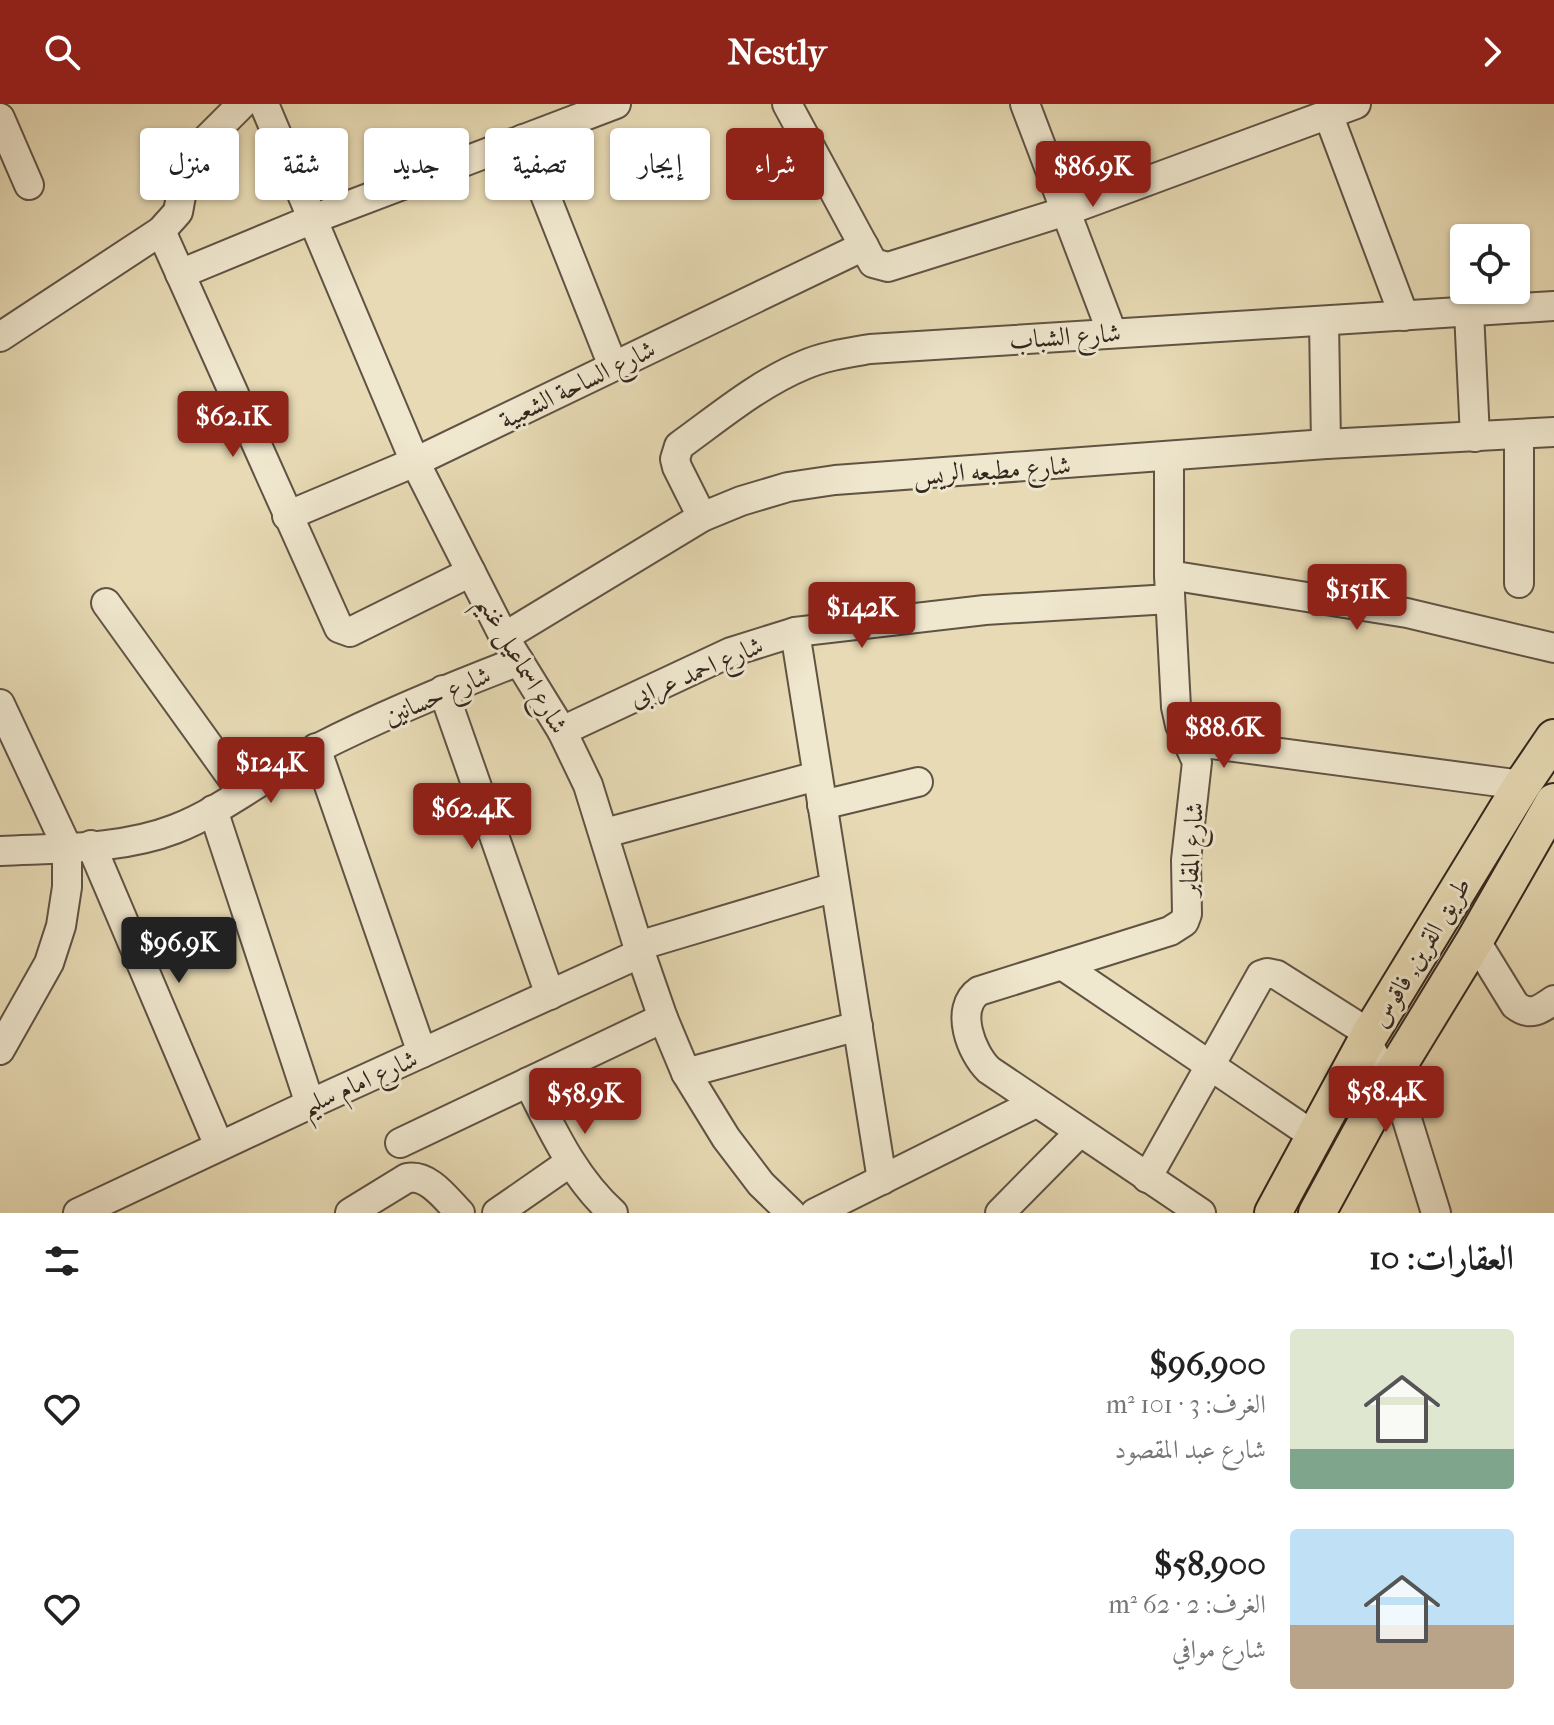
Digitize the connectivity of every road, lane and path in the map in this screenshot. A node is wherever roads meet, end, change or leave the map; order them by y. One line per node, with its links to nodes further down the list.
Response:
1 (242, 104): 15 (street)
2 (264, 104): 14 (street, شارع اسماعيل غنيم)
3 (616, 104): 9 (street)
4 (787, 104): 16 (street)
5 (1025, 104): 13 (street)
6 (1356, 104): 7 (street, شارع الساحة الشعبية)
7 (1328, 114): 13 (street, شارع الساحة الشعبية); 20 (street)
8 (0, 118): 11 (street)
9 (552, 128)
10 (485, 153): 14 (street)
11 (29, 185)
12 (547, 200): 24 (street)
13 (1066, 211): 16 (street, شارع الساحة الشعبية); 22 (street)
14 (313, 219): 17 (street); 30 (street, شارع اسماعيل غنيم)
15 (161, 231): 17 (street); 23 (street)
16 (869, 255): 24 (street, شارع الساحة الشعبية)
17 (180, 274): 31 (street)
18 (1554, 306): 19 (street, شارع الشباب)
19 (1469, 312): 20 (street, شارع الشباب); 27 (street)
20 (1404, 316): 21 (street, شارع الشباب)
21 (1324, 321): 22 (street, شارع الشباب); 28 (street)
22 (1112, 333): 32 (street, شارع الشباب)
23 (0, 337)
24 (613, 366): 30 (street, شارع الساحة الشعبية)
25 (1554, 432): 26 (street, شارع مطبعه الريس)
26 (1519, 434): 27 (street, شارع مطبعه الريس); 34 (street)
27 (1475, 437): 28 (street, شارع مطبعه الريس)
28 (1326, 444): 29 (street, شارع مطبعه الريس)
29 (1169, 458): 32 (street, شارع مطبعه الريس); 35 (street, شارع المقابر)
30 (415, 462): 31 (street, شارع الساحة الشعبية); 33 (street, شارع اسماعيل غنيم)
31 (287, 516): 33 (street)
32 (702, 517): 39 (street, شارع مطبعه الريس)
33 (471, 572): 39 (street, شارع اسماعيل غنيم)
34 (1519, 583)
35 (1169, 587): 37 (street, شارع احمد عرابى); 38 (street, شارع احمد عرابى); 44 (street, شارع المقابر)
36 (106, 603): 49 (street)
37 (795, 632): 42 (street, شارع احمد عرابى); 46 (street)
38 (1554, 648)
39 (512, 649): 40 (street, شارع حسانين); 42 (street, شارع اسماعيل غنيم)
40 (443, 690): 45 (street, شارع حسانين); 60 (street)
41 (0, 704): 54 (street)
42 (562, 731): 53 (street, شارع اسماعيل غنيم)
43 (1554, 738): 48 (main road, طريق القرين, فاقوس)
44 (1189, 741): 48 (street); 59 (street, شارع المقابر)
45 (316, 748): 49 (street, شارع حسانين); 66 (street)
46 (817, 776): 50 (street); 53 (street)
47 (918, 782): 50 (street)
48 (1522, 785): 64 (main road, طريق القرين, فاقوس)
49 (242, 792): 52 (street, شارع حسانين)
50 (822, 805): 56 (street)
51 (1552, 808): 57 (main road, طريق القرين, فاقوس)
52 (213, 810): 54 (street, شارع حسانين); 72 (street)
53 (605, 833): 58 (street, شارع اسماعيل غنيم)
54 (79, 846): 55 (street, شارع حسانين); 65 (street); 76 (street)
55 (0, 851)
56 (835, 887): 58 (street, شارع امام سليم); 63 (street)
57 (1475, 940): 61 (street); 69 (main road, طريق القرين, فاقوس)
58 (639, 950): 60 (street, شارع امام سليم); 62 (street, شارع اسماعيل غنيم)
59 (1062, 965): 67 (street); 71 (street)
60 (550, 995): 66 (street, شارع امام سليم)
61 (1554, 1000)
62 (663, 1018): 68 (street, شارع اسماعيل غنيم); 70 (street)
63 (858, 1026): 68 (street); 79 (street)
64 (1368, 1038): 67 (street); 69 (street); 74 (main road, طريق القرين, فاقوس)
65 (0, 1050)
66 (422, 1053): 72 (street, شارع امام سليم)
67 (1210, 1066): 74 (street); 78 (street)
68 (686, 1073): 85 (street, شارع اسماعيل غنيم)
69 (1390, 1079): 90 (main road, طريق القرين, فاقوس); 91 (street)
70 (528, 1082): 75 (street); 77 (street)
71 (1036, 1103): 73 (street); 79 (street)
72 (310, 1104): 76 (street, شارع امام سليم)
73 (1079, 1133): 78 (street); 87 (street)
74 (1314, 1136): 89 (main road, طريق القرين, فاقوس)
75 (400, 1143)
76 (219, 1146): 80 (street, شارع امام سليم)
77 (569, 1163): 83 (street); 84 (street)
78 (1147, 1178): 88 (street)
79 (882, 1180): 86 (street)
80 (78, 1213)
81 (350, 1213): 82 (street)
82 (460, 1213)
83 (497, 1213)
84 (613, 1213)
85 (791, 1213)
86 (815, 1213)
87 (1000, 1213)
88 (1201, 1213)
89 (1273, 1213)
90 (1317, 1213)
91 (1436, 1213)

